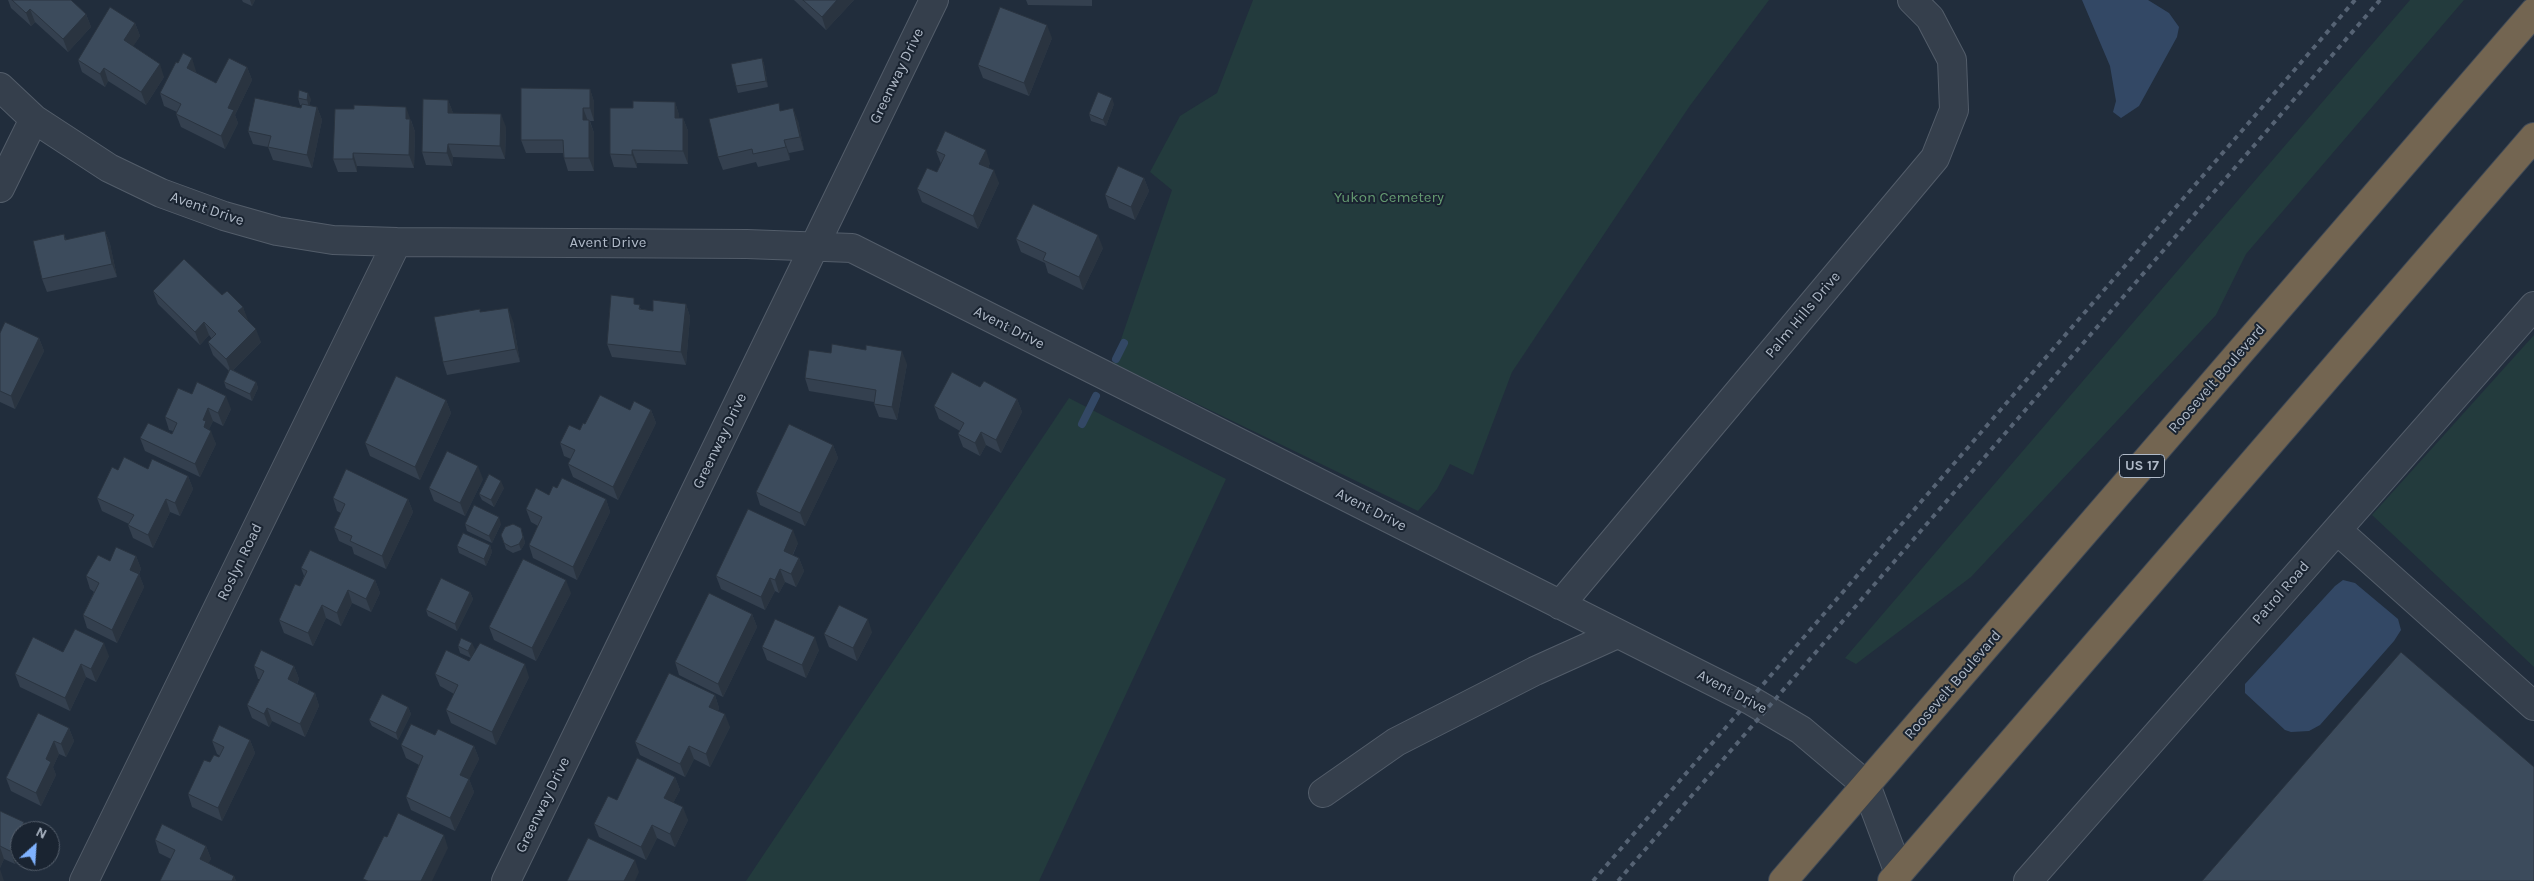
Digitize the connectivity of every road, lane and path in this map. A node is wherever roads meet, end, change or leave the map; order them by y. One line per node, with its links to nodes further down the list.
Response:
1 (934, 0): 9 (street, Greenway Drive)
2 (1912, 0): 12 (street, Palm Hills Drive)
3 (2534, 12): 15 (highway, Roosevelt Boulevard / US 17)
4 (0, 87): 5 (street, Avent Drive)
5 (34, 119): 7 (street); 8 (street, Avent Drive)
6 (2534, 137): 17 (highway)
7 (0, 188)
8 (397, 242): 9 (street, Avent Drive); 18 (street, Roslyn Road)
9 (815, 246): 12 (street, Avent Drive); 19 (street, Greenway Drive)
10 (2534, 306): 11 (street, Patrol Road)
11 (2337, 530): 14 (street); 21 (street, Patrol Road)
12 (1560, 605): 13 (street, Avent Drive)
13 (1617, 634): 15 (street, Avent Drive); 16 (street)
14 (2534, 706)
15 (1866, 784): 17 (street, Avent Drive); 20 (highway, Roosevelt Boulevard / US 17)
16 (1323, 793)
17 (1895, 877)
18 (84, 881)
19 (506, 881)
20 (1783, 881)
21 (2028, 881)

